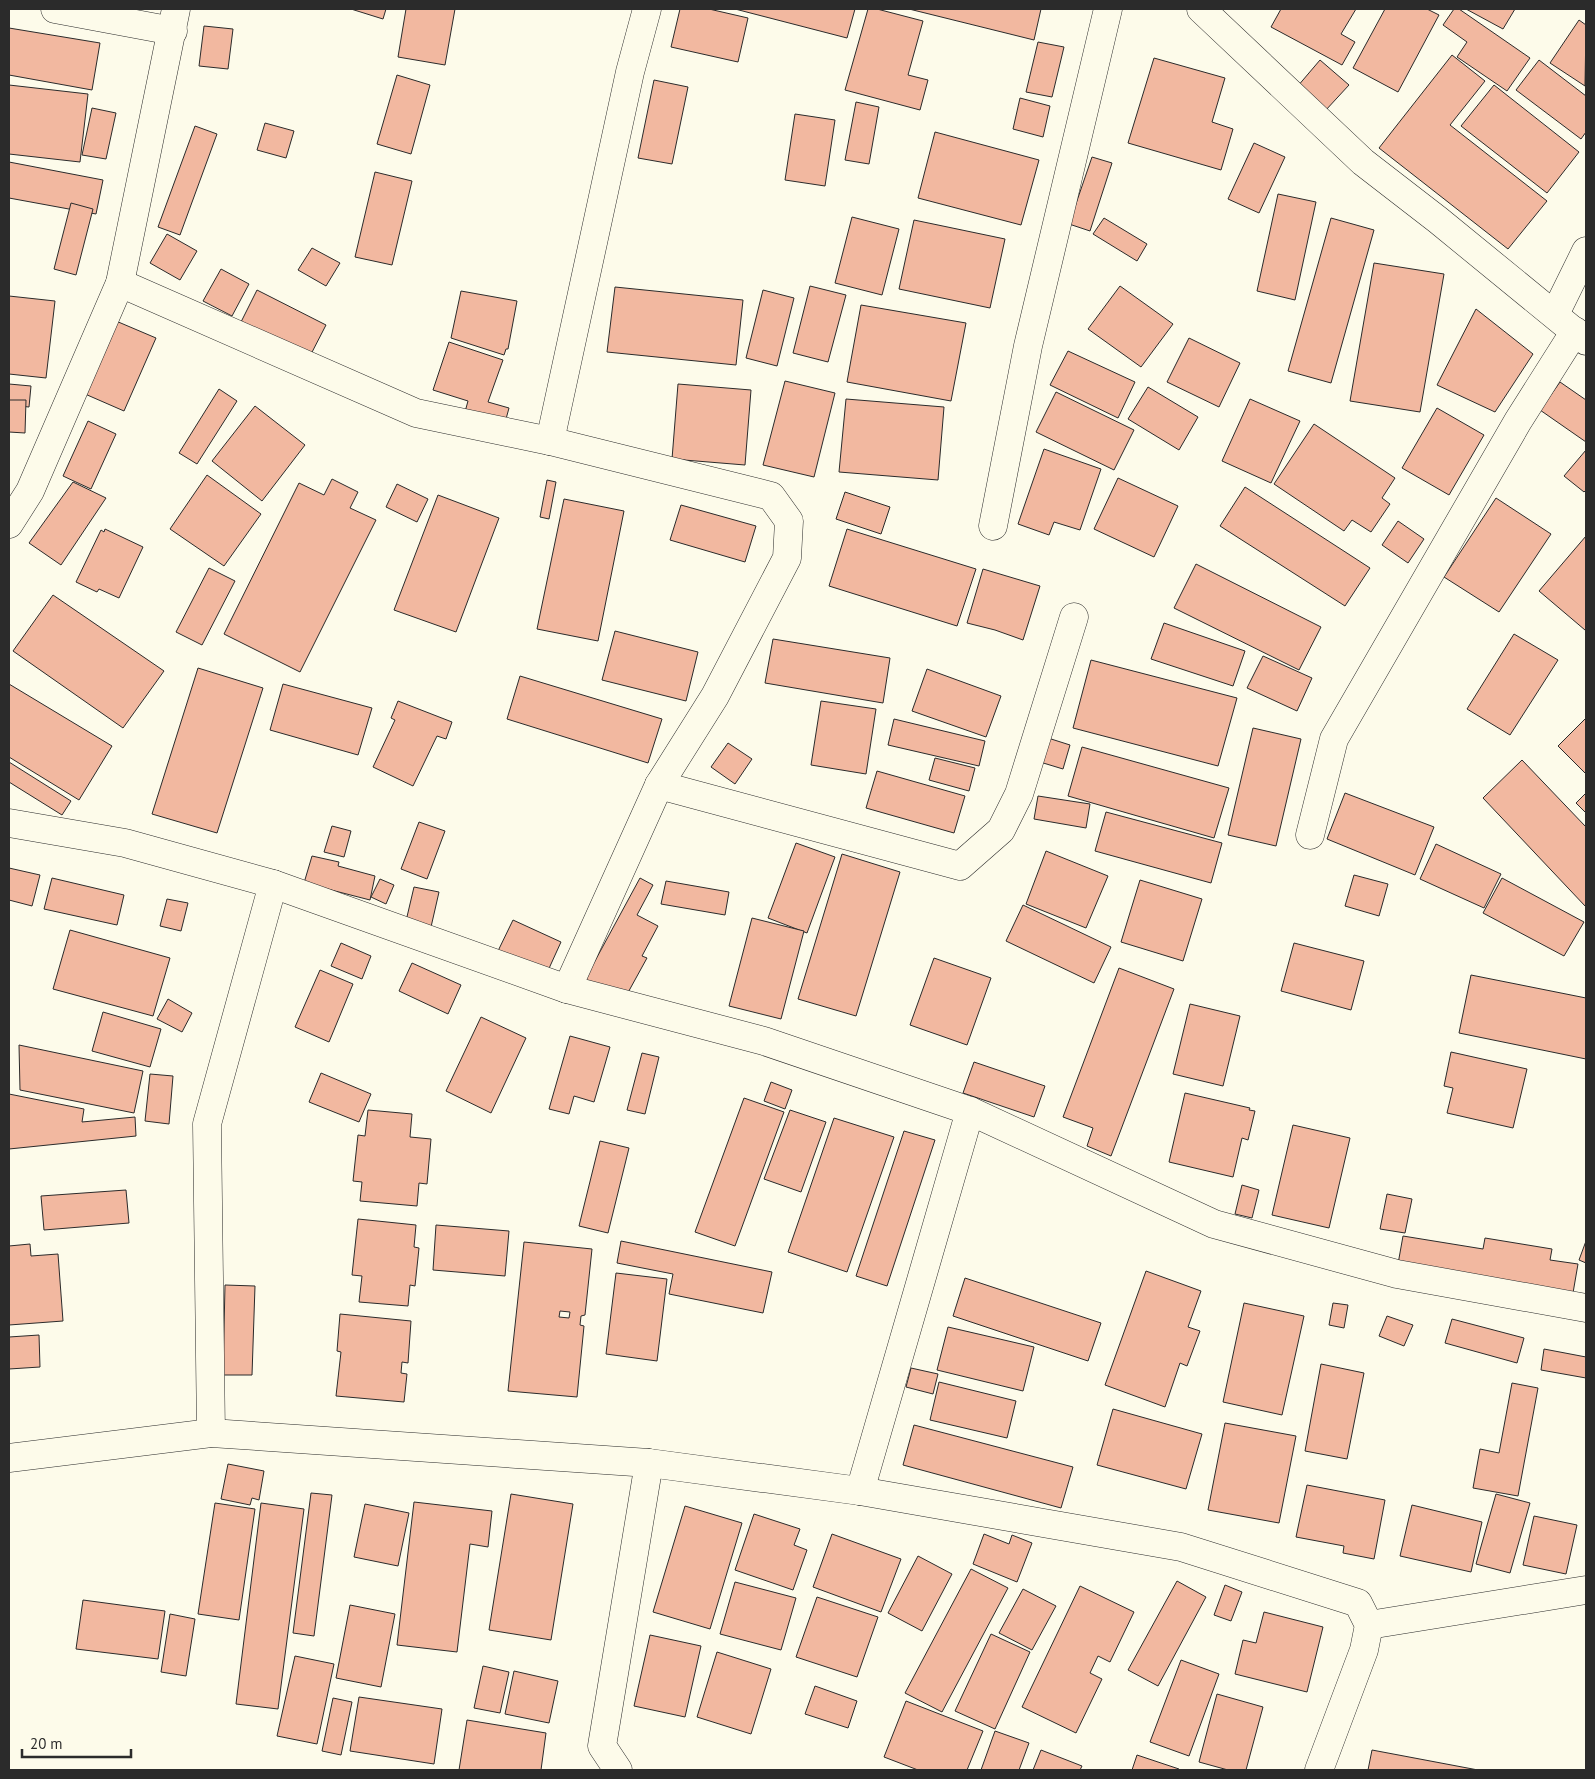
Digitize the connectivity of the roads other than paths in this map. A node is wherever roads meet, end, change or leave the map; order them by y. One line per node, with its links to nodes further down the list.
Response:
1 (56, 9): 5 (street)
2 (647, 9): 9 (street)
3 (1108, 9): 11 (street)
4 (1201, 9): 8 (street)
5 (174, 20): 7 (street)
6 (1586, 251): 8 (street)
7 (120, 282): 9 (street); 10 (street)
8 (1572, 329): 15 (street)
9 (550, 441): 13 (street)
10 (9, 524)
11 (993, 526)
12 (1074, 617): 13 (street)
13 (659, 785): 17 (street)
14 (9, 823): 16 (street)
15 (1310, 835)
16 (273, 884): 17 (street); 20 (street)
17 (567, 990): 18 (street)
18 (970, 1111): 19 (street); 23 (street)
19 (1586, 1308)
20 (211, 1433): 21 (street); 22 (street)
21 (9, 1458)
22 (649, 1464): 23 (street); 26 (street)
23 (860, 1492): 25 (street)
24 (1586, 1590): 25 (street)
25 (1369, 1625): 27 (street)
26 (618, 1770)
27 (1319, 1770)

